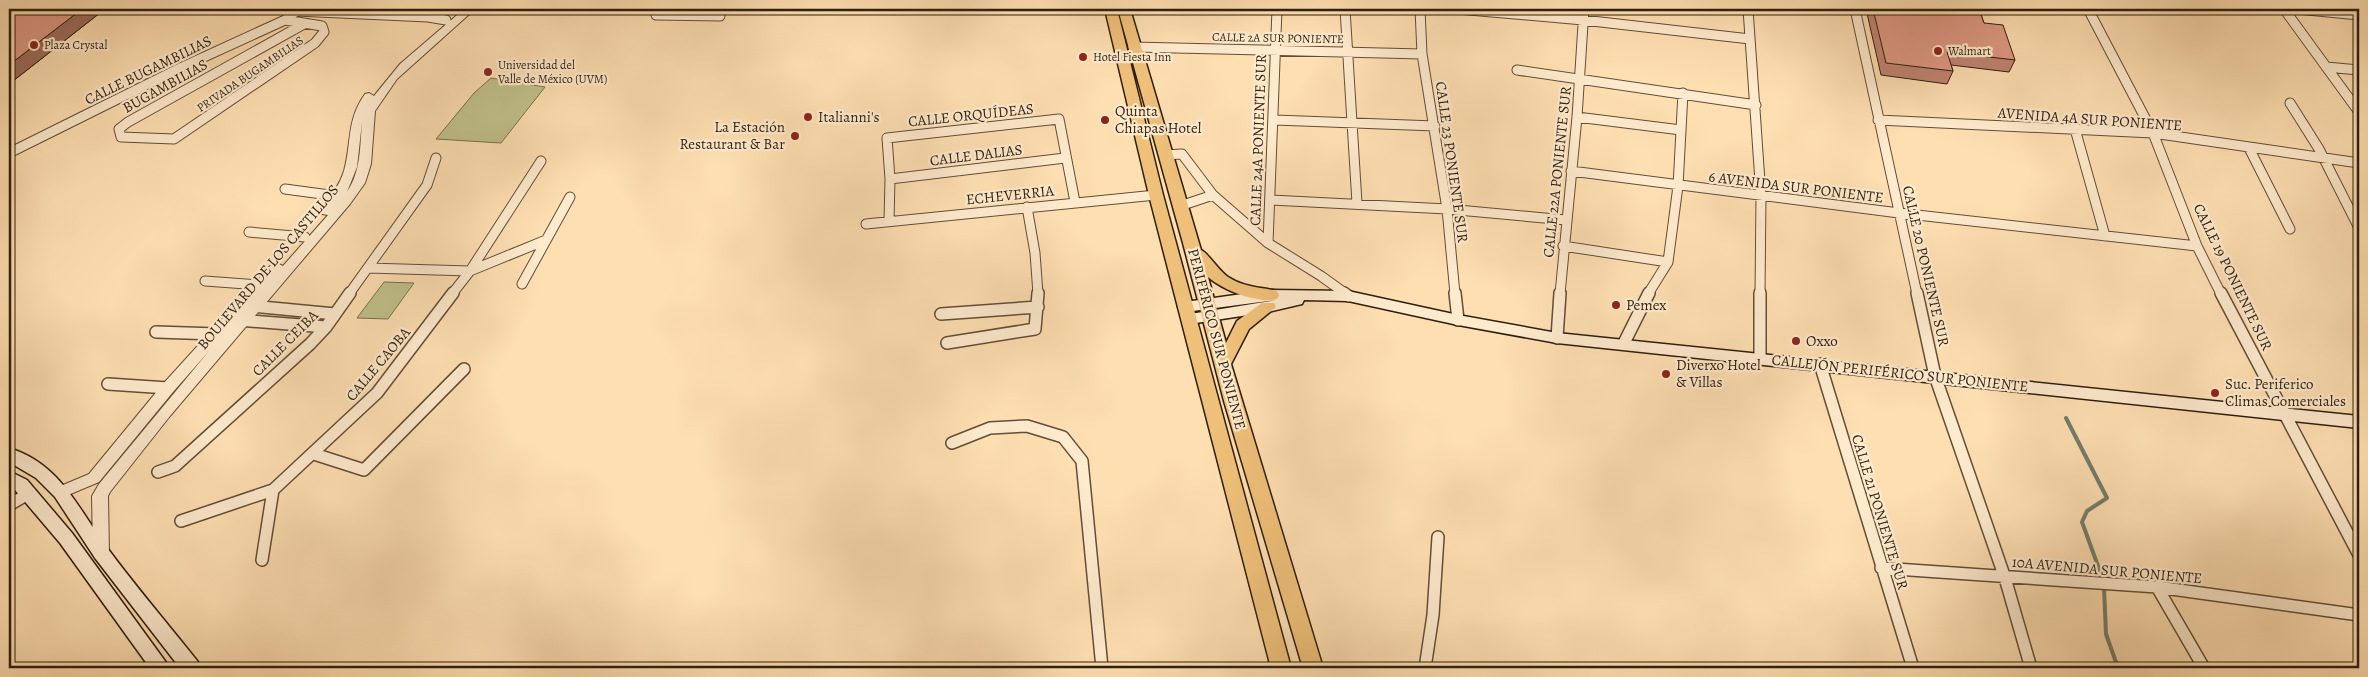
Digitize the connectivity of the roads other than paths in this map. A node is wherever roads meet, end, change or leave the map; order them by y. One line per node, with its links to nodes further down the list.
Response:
1 (459, 9): 20 (street, BOULEVARD DE LOS CASTILLOS)
2 (470, 9): 68 (street, BOULEVARD DE LOS CASTILLOS)
3 (659, 9): 18 (street)
4 (1111, 9): 24 (main road, PERIFÉRICO SUR PONIENTE)
5 (1124, 9): 24 (main road, PERIFÉRICO SUR PONIENTE)
6 (1277, 9): 25 (street, CALLE 24A PONIENTE SUR)
7 (1346, 9): 26 (street)
8 (1420, 9): 27 (street, CALLE 23 PONIENTE SUR)
9 (1457, 9): 21 (street)
10 (1584, 9): 21 (street, CALLE 22A PONIENTE SUR)
11 (1748, 9): 23 (street)
12 (1855, 9): 38 (street, CALLE 20 PONIENTE SUR)
13 (2088, 9): 43 (street, CALLE 19 PONIENTE SUR)
14 (2284, 9): 28 (street)
15 (2297, 9): 17 (street)
16 (297, 10): 19 (street, CALLE BUGAMBILIAS); 20 (street)
17 (2359, 15)
18 (720, 16)
19 (285, 20): 22 (street, PRIVADA BUGAMBILIAS); 46 (street, CALLE BUGAMBILIAS)
20 (446, 20): 59 (street, BOULEVARD DE LOS CASTILLOS)
21 (1583, 20): 23 (street); 31 (street, CALLE 22A PONIENTE SUR)
22 (304, 24): 44 (street, PRIVADA BUGAMBILIAS); 44 (street, BUGAMBILIAS)
23 (1750, 39): 34 (street)
24 (1128, 46): 25 (street, CALLE 2A SUR PONIENTE); 47 (main road, PERIFÉRICO SUR PONIENTE); 57 (main road, PERIFÉRICO SUR PONIENTE)
25 (1275, 49): 26 (street, CALLE 2A SUR PONIENTE); 37 (street, CALLE 24A PONIENTE SUR)
26 (1348, 51): 27 (street, CALLE 2A SUR PONIENTE); 39 (street)
27 (1422, 54): 40 (street, CALLE 23 PONIENTE SUR)
28 (2326, 67): 30 (street); 35 (street)
29 (1517, 70): 31 (street)
30 (2359, 70)
31 (1580, 80): 32 (street); 36 (street, CALLE 22A PONIENTE SUR)
32 (1683, 94): 34 (street); 42 (street)
33 (2290, 103): 50 (street)
34 (1756, 105): 60 (street)
35 (2359, 112)
36 (1577, 117): 42 (street); 53 (street, CALLE 22A PONIENTE SUR)
37 (1275, 120): 39 (street); 62 (street, CALLE 24A PONIENTE SUR)
38 (1878, 120): 41 (street, AVENIDA 4A SUR PONIENTE); 69 (street, CALLE 20 PONIENTE SUR)
39 (1354, 123): 40 (street); 64 (street)
40 (1435, 126): 67 (street, CALLE 23 PONIENTE SUR)
41 (2075, 129): 43 (street, AVENIDA 4A SUR PONIENTE); 76 (street)
42 (1681, 130): 55 (street)
43 (2153, 133): 45 (street, AVENIDA 4A SUR PONIENTE); 82 (street, CALLE 19 PONIENTE SUR)
44 (174, 139)
45 (2250, 148): 50 (street, AVENIDA 4A SUR PONIENTE); 73 (street)
46 (9, 153)
47 (1165, 155): 58 (street, CALLEJÓN PERIFÉRICO SUR PONIENTE); 66 (main road, PERIFÉRICO SUR PONIENTE)
48 (436, 158): 84 (street, CALLE CEIBA)
49 (1065, 158): 54 (street, CALLE DALIAS); 54 (street, CALLE ORQUÍDEAS); 63 (street)
50 (2324, 158): 52 (street, AVENIDA 4A SUR PONIENTE); 74 (street)
51 (541, 161): 85 (street, CALLE CAOBA)
52 (2359, 163)
53 (1570, 172): 55 (street, 6 AVENIDA SUR PONIENTE); 70 (street, CALLE 22A PONIENTE SUR)
54 (890, 180): 71 (street)
55 (1678, 186): 60 (street, 6 AVENIDA SUR PONIENTE); 83 (street)
56 (285, 189): 59 (street)
57 (1156, 195): 63 (street, ECHEVERRIA); 95 (main road, PERIFÉRICO SUR PONIENTE)
58 (1214, 195): 66 (street); 80 (street, CALLEJÓN PERIFÉRICO SUR PONIENTE)
59 (337, 196): 68 (street, BOULEVARD DE LOS CASTILLOS)
60 (1761, 196): 69 (street, 6 AVENIDA SUR PONIENTE); 107 (street)
61 (570, 197): 78 (street)
62 (1271, 200): 64 (street); 80 (street, CALLE 24A PONIENTE SUR)
63 (1075, 202): 65 (street, ECHEVERRIA)
64 (1357, 203): 67 (street)
65 (1027, 206): 71 (street, ECHEVERRIA); 93 (street)
66 (1180, 206): 79 (main road, PERIFÉRICO SUR PONIENTE)
67 (1447, 209): 70 (street); 100 (street, CALLE 23 PONIENTE SUR)
68 (332, 210): 77 (street, BOULEVARD DE LOS CASTILLOS); 92 (street, BOULEVARD DE LOS CASTILLOS)
69 (1898, 213): 76 (street, 6 AVENIDA SUR PONIENTE); 111 (street, CALLE 20 PONIENTE SUR)
70 (1566, 220): 81 (street, CALLE 22A PONIENTE SUR)
71 (889, 221): 72 (street, ECHEVERRIA)
72 (866, 224)
73 (2290, 228)
74 (2359, 228)
75 (249, 232): 77 (street)
76 (2105, 236): 82 (street, 6 AVENIDA SUR PONIENTE)
77 (305, 237): 88 (street, BOULEVARD DE LOS CASTILLOS)
78 (546, 240): 85 (street); 87 (street)
79 (1191, 242): 90 (main road); 94 (main road, PERIFÉRICO SUR PONIENTE)
80 (1268, 243): 89 (street, CALLEJÓN PERIFÉRICO SUR PONIENTE)
81 (1563, 246): 83 (street); 104 (street, CALLE 22A PONIENTE SUR)
82 (2197, 246): 114 (street, CALLE 19 PONIENTE SUR)
83 (1668, 262): 106 (street)
84 (368, 268): 85 (street); 96 (street, CALLE CEIBA)
85 (470, 271): 118 (street, CALLE CAOBA)
86 (205, 280): 88 (street)
87 (522, 284)
88 (261, 285): 91 (street, BOULEVARD DE LOS CASTILLOS)
89 (1348, 296): 90 (main road); 100 (main road, CALLEJÓN PERIFÉRICO SUR PONIENTE)
90 (1270, 301): 94 (main road); 108 (main road)
91 (242, 305): 92 (street); 98 (street, BOULEVARD DE LOS CASTILLOS)
92 (256, 306): 96 (street); 99 (street, BOULEVARD DE LOS CASTILLOS)
93 (1038, 307): 97 (street); 105 (street)
94 (1208, 310): 95 (main road); 108 (main road, PERIFÉRICO SUR PONIENTE)
95 (1187, 313): 137 (main road, PERIFÉRICO SUR PONIENTE)
96 (335, 314): 101 (street, CALLE CEIBA)
97 (942, 314)
98 (230, 320): 99 (street); 103 (street, BOULEVARD DE LOS CASTILLOS)
99 (245, 320): 101 (street); 127 (street, BOULEVARD DE LOS CASTILLOS)
100 (1458, 320): 104 (main road, CALLEJÓN PERIFÉRICO SUR PONIENTE)
101 (326, 327): 119 (street, CALLE CEIBA)
102 (156, 332): 103 (street)
103 (217, 334): 113 (street, BOULEVARD DE LOS CASTILLOS)
104 (1557, 338): 106 (main road, CALLEJÓN PERIFÉRICO SUR PONIENTE)
105 (947, 342)
106 (1624, 343): 107 (main road, CALLEJÓN PERIFÉRICO SUR PONIENTE)
107 (1760, 358): 109 (main road, CALLEJÓN PERIFÉRICO SUR PONIENTE)
108 (1223, 364): 138 (main road, PERIFÉRICO SUR PONIENTE)
109 (1820, 364): 111 (main road, CALLEJÓN PERIFÉRICO SUR PONIENTE); 130 (street, CALLE 21 PONIENTE SUR)
110 (464, 369): 118 (street)
111 (1935, 376): 114 (main road, CALLEJÓN PERIFÉRICO SUR PONIENTE); 131 (street, CALLE 20 PONIENTE SUR)
112 (108, 384): 113 (street)
113 (168, 388): 122 (street, BOULEVARD DE LOS CASTILLOS)
114 (2285, 414): 115 (main road, CALLEJÓN PERIFÉRICO SUR PONIENTE); 128 (street, CALLE 19 PONIENTE SUR)
115 (2359, 422)
116 (952, 442): 136 (street)
117 (9, 454): 122 (main road)
118 (314, 454): 121 (street, CALLE CAOBA)
119 (158, 472)
120 (9, 477): 123 (main road)
121 (273, 490): 125 (street, CALLE CAOBA); 129 (street)
122 (61, 492): 127 (main road)
123 (28, 494): 124 (street); 134 (main road)
124 (9, 505)
125 (181, 521)
126 (1438, 538): 139 (street)
127 (101, 553): 135 (main road)
128 (2359, 555)
129 (262, 560)
130 (1881, 568): 131 (street, 10A AVENIDA SUR PONIENTE); 140 (street, CALLE 21 PONIENTE SUR)
131 (2005, 578): 132 (street, 10A AVENIDA SUR PONIENTE); 141 (street, CALLE 20 PONIENTE SUR)
132 (2157, 587): 133 (street, 10A AVENIDA SUR PONIENTE); 142 (street)
133 (2359, 615)
134 (161, 668)
135 (191, 668)
136 (1102, 668)
137 (1281, 668)
138 (1313, 668)
139 (1425, 668)
140 (1913, 668)
141 (2031, 668)
142 (2204, 668)

